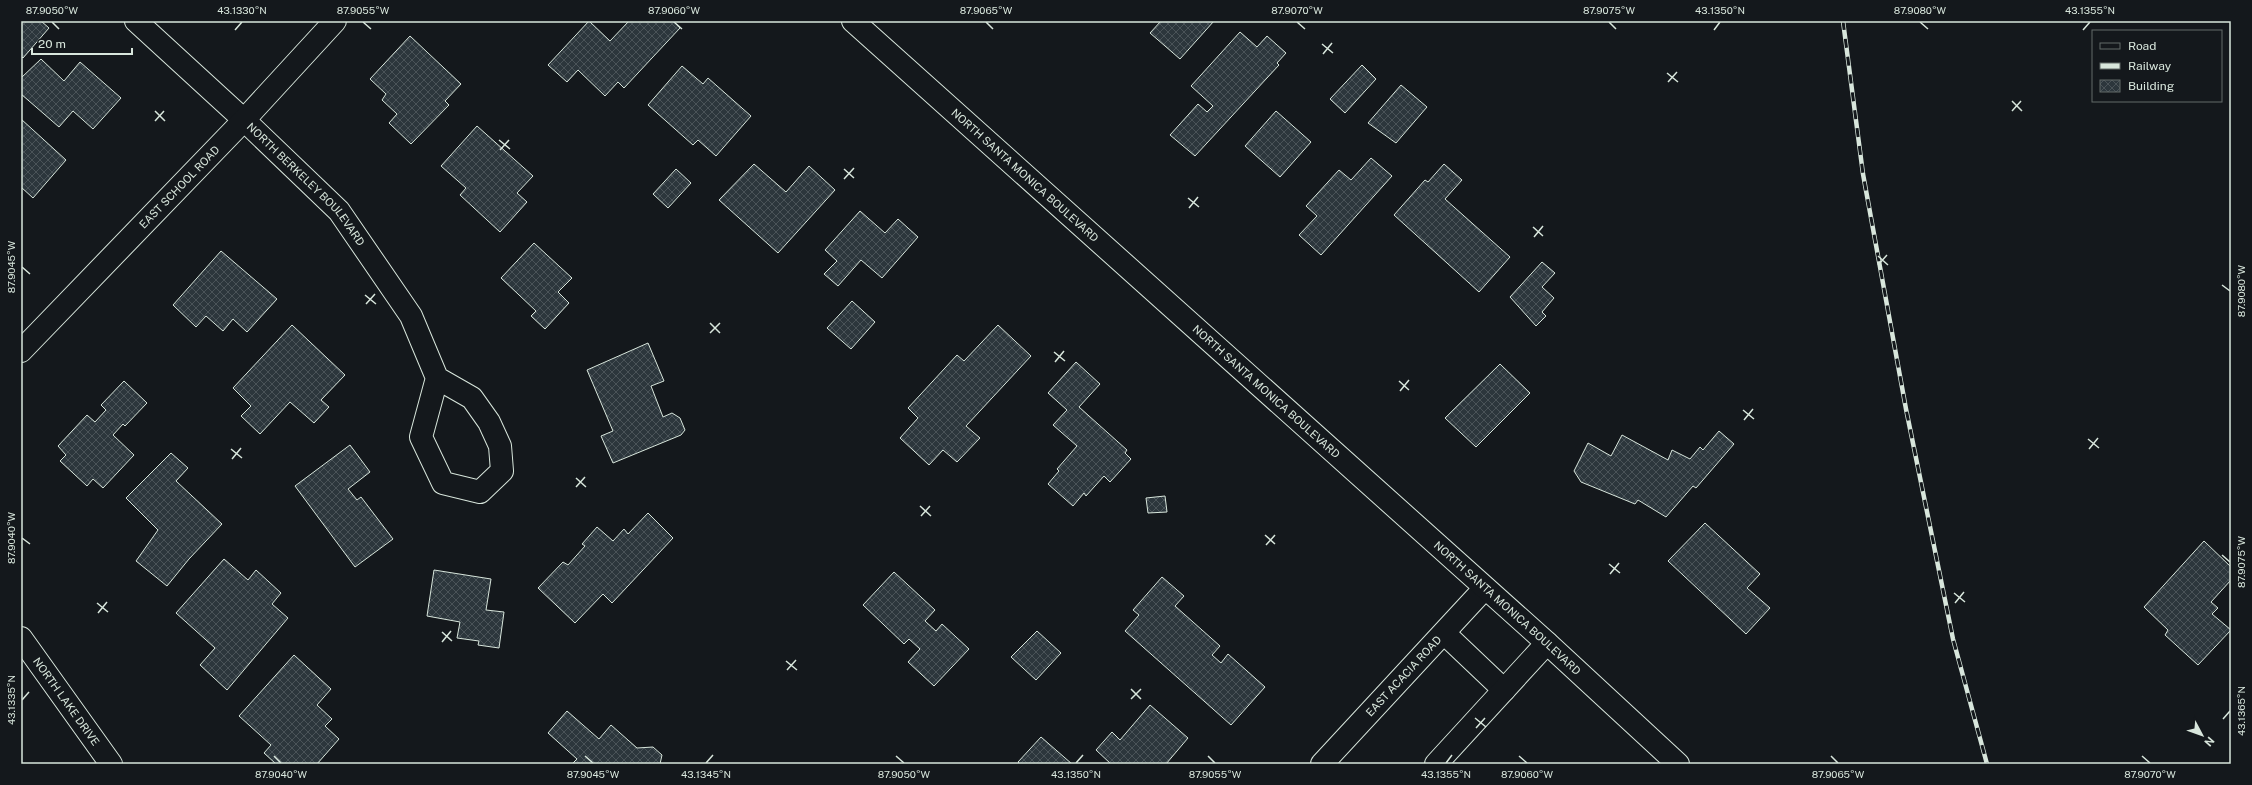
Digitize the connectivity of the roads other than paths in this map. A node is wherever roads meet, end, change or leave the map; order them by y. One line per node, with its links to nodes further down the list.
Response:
1 (136, 21): 4 (street, NORTH BERKELEY BOULEVARD)
2 (335, 21): 4 (street, EAST SCHOOL ROAD)
3 (853, 21): 7 (street, NORTH SANTA MONICA BOULEVARD)
4 (244, 120): 5 (street, EAST SCHOOL ROAD); 6 (street, NORTH BERKELEY BOULEVARD)
5 (21, 350)
6 (437, 378): 6 (street)
7 (1485, 588): 8 (street, EAST ACACIA ROAD); 10 (street, NORTH SANTA MONICA BOULEVARD)
8 (1444, 633): 11 (street); 13 (street, EAST ACACIA ROAD)
9 (21, 638): 12 (street, NORTH LAKE DRIVE)
10 (1547, 643): 11 (street); 15 (street, NORTH SANTA MONICA BOULEVARD)
11 (1504, 690): 14 (street)
12 (112, 764)
13 (1322, 764)
14 (1436, 764)
15 (1678, 764)

